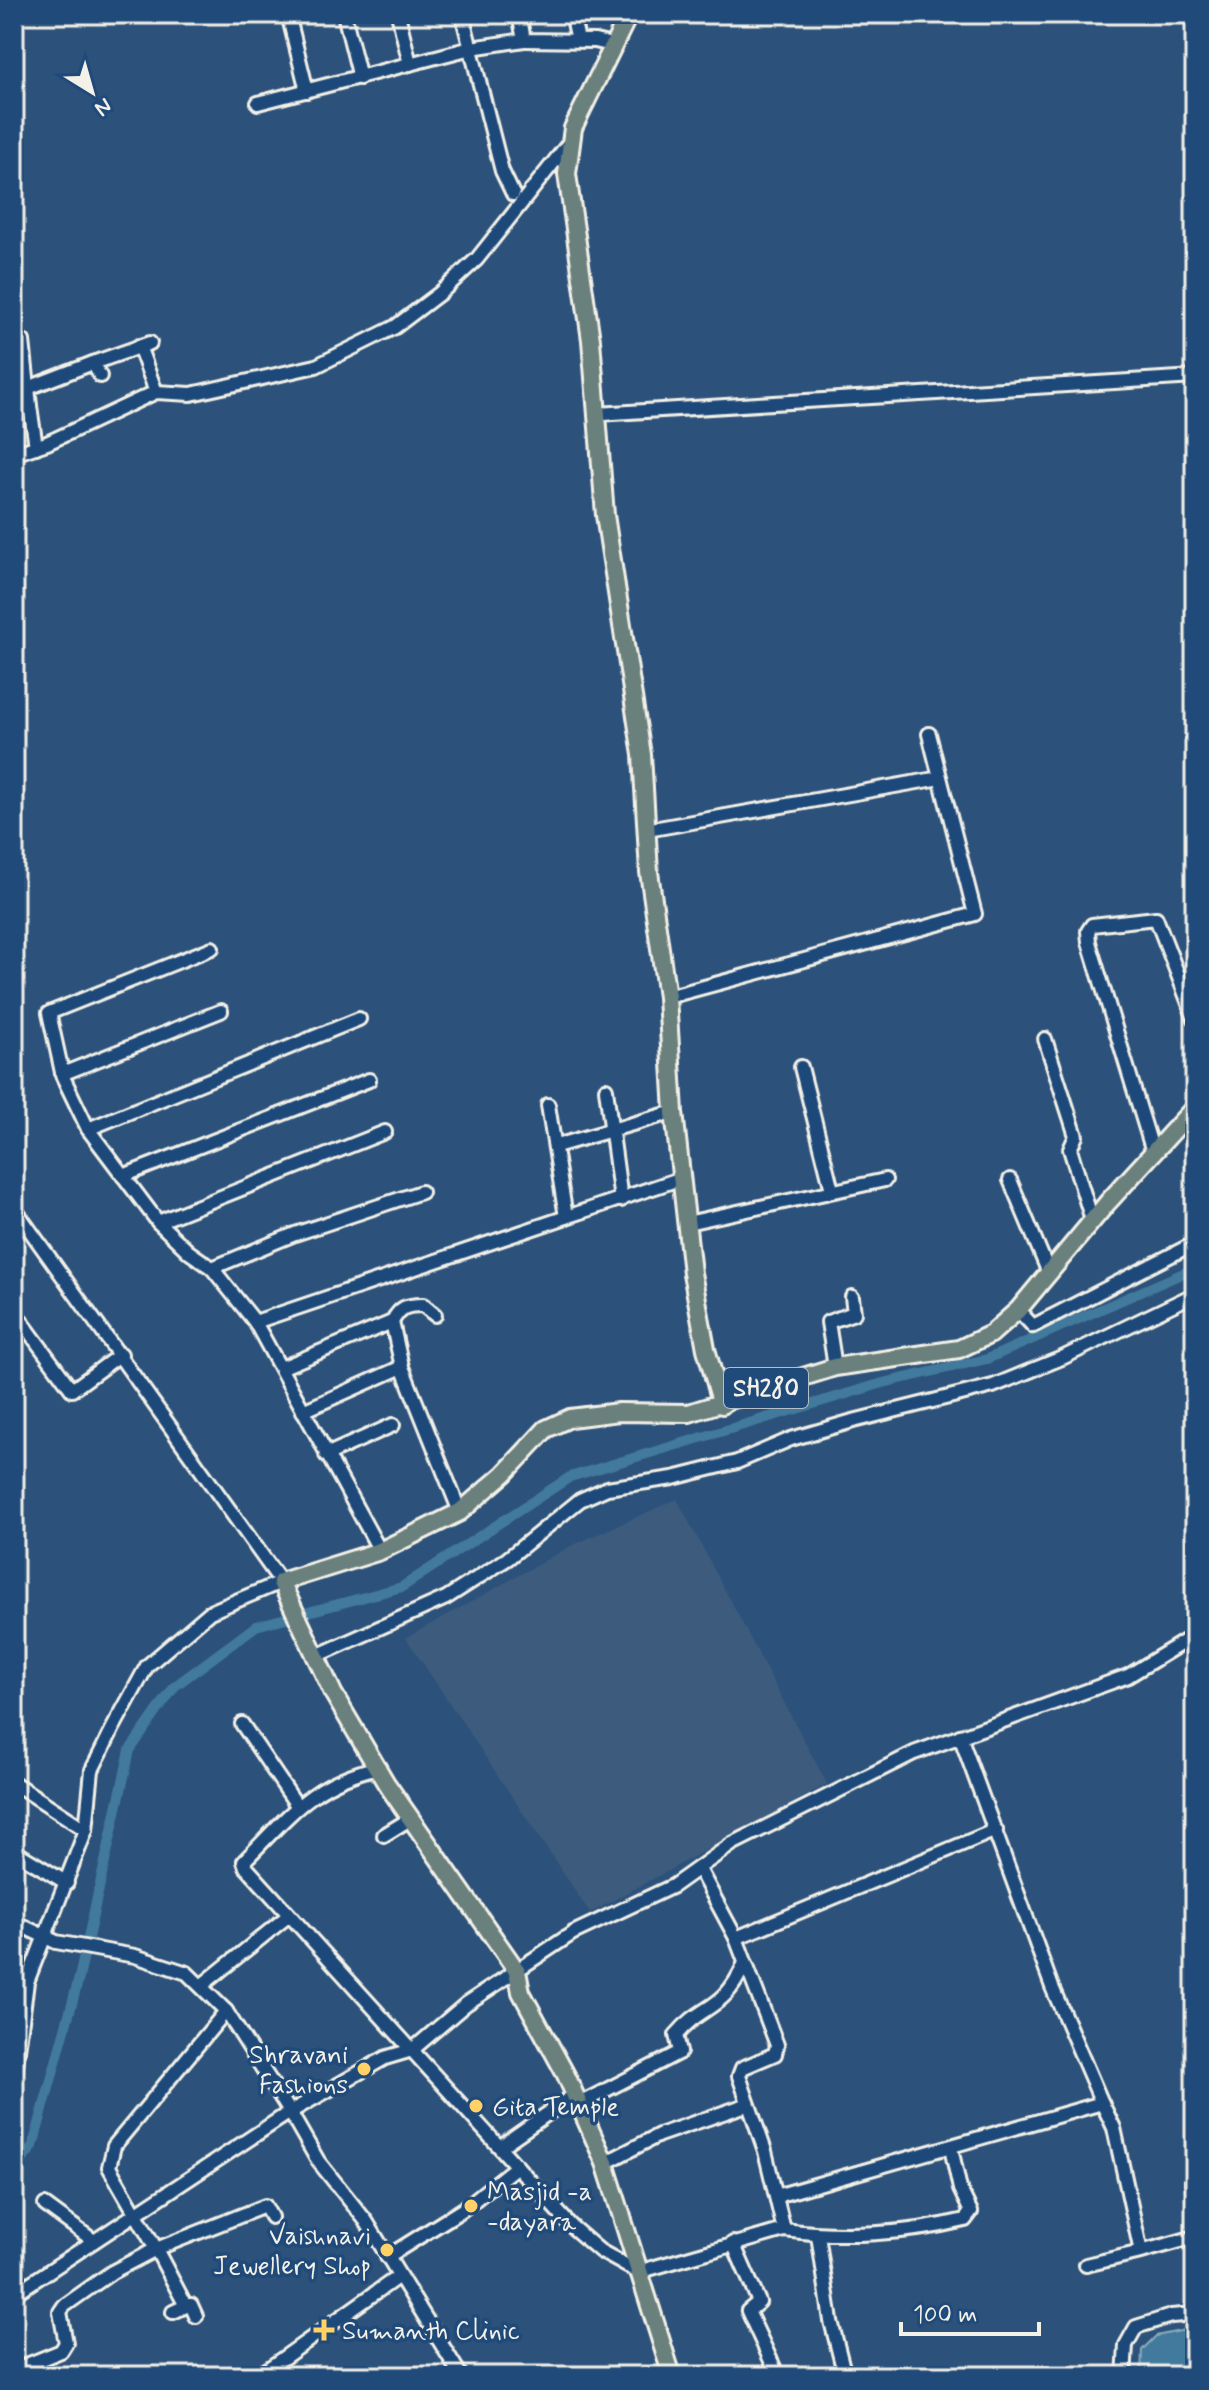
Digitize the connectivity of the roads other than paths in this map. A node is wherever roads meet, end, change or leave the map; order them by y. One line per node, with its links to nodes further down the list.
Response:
1 (288, 14): 14 (street)
2 (344, 14): 13 (street)
3 (398, 14): 12 (street)
4 (462, 14): 11 (street)
5 (519, 14): 8 (street)
6 (572, 14): 9 (street)
7 (629, 14): 10 (main road)
8 (524, 40): 9 (street); 11 (street)
9 (578, 40): 10 (street)
10 (612, 45): 16 (main road)
11 (471, 48): 12 (street); 17 (street)
12 (410, 64): 13 (street)
13 (360, 78): 14 (street)
14 (307, 91): 15 (street)
15 (258, 103)
16 (569, 143): 17 (street); 26 (main road)
17 (520, 195): 23 (street)
18 (14, 343): 22 (street)
19 (93, 363): 20 (street); 22 (street); 23 (street)
20 (100, 376)
21 (1195, 377): 26 (street)
22 (28, 388): 24 (street)
23 (156, 392): 27 (street)
24 (30, 406): 25 (street); 27 (street)
25 (14, 409)
26 (597, 414): 31 (main road)
27 (36, 447): 28 (street)
28 (14, 454)
29 (929, 734): 30 (street)
30 (940, 778): 31 (street); 33 (street)
31 (647, 830): 33 (main road)
32 (212, 948): 39 (street)
33 (667, 997): 44 (main road)
34 (221, 1011): 39 (street)
35 (359, 1019): 46 (street)
36 (1195, 1019): 49 (street)
37 (1045, 1039): 59 (street)
38 (801, 1067): 54 (street)
39 (62, 1074): 46 (street)
40 (369, 1080): 50 (street)
41 (606, 1089): 45 (street)
42 (548, 1105): 48 (street)
43 (1195, 1107): 49 (main road, SH280)
44 (674, 1112): 45 (street); 51 (main road)
45 (612, 1127): 48 (street); 56 (street)
46 (88, 1129): 50 (street)
47 (385, 1132): 60 (street)
48 (556, 1146): 58 (street)
49 (1153, 1152): 59 (main road, SH280)
50 (123, 1176): 60 (street)
51 (682, 1178): 56 (street); 61 (main road)
52 (885, 1180): 54 (street)
53 (1010, 1180): 64 (street)
54 (832, 1190): 61 (street)
55 (421, 1192): 63 (street)
56 (621, 1200): 58 (street)
57 (14, 1208): 72 (street)
58 (566, 1217): 70 (street)
59 (1092, 1220): 64 (main road, SH280)
60 (158, 1222): 63 (street)
61 (687, 1223): 76 (main road)
62 (1195, 1243): 67 (street)
63 (212, 1268): 70 (street)
64 (1049, 1273): 67 (main road, SH280)
65 (1195, 1294): 84 (street)
66 (852, 1297): 74 (street)
67 (1018, 1310): 74 (main road, SH280)
68 (14, 1311): 72 (street)
69 (435, 1315): 71 (street)
70 (255, 1322): 75 (street)
71 (392, 1322): 73 (street); 75 (street)
72 (121, 1354): 82 (street)
73 (402, 1367): 77 (street); 80 (street)
74 (835, 1367): 76 (main road, SH280)
75 (281, 1368): 77 (street)
76 (722, 1405): 80 (main road, SH280)
77 (303, 1411): 79 (street)
78 (393, 1425): 79 (street)
79 (326, 1455): 81 (street)
80 (460, 1512): 81 (main road, SH280)
81 (380, 1551): 82 (main road, SH280)
82 (284, 1589): 84 (main road); 91 (street)
83 (1195, 1635): 86 (street)
84 (314, 1657): 87 (main road)
85 (242, 1724): 89 (street)
86 (960, 1736): 92 (street); 95 (street)
87 (379, 1767): 89 (street); 90 (main road)
88 (14, 1783): 91 (street)
89 (298, 1807): 97 (street)
90 (410, 1819): 93 (street); 102 (main road)
91 (86, 1830): 96 (street)
92 (996, 1830): 100 (street); 108 (street)
93 (384, 1835)
94 (14, 1851): 96 (street)
95 (699, 1869): 100 (street); 102 (street)
96 (67, 1883): 99 (street)
97 (288, 1916): 103 (street); 105 (street)
98 (14, 1922): 99 (street)
99 (43, 1937): 103 (street); 106 (street)
100 (736, 1938): 101 (street)
101 (744, 1965): 107 (street); 109 (street)
102 (517, 1971): 105 (street); 107 (main road)
103 (201, 1986): 104 (street)
104 (226, 2011): 110 (street); 119 (street)
105 (412, 2050): 110 (street); 111 (street)
106 (14, 2081)
107 (576, 2100): 111 (street); 113 (main road)
108 (1102, 2103): 112 (street); 127 (street)
109 (746, 2105): 113 (street); 116 (street)
110 (290, 2112): 119 (street); 128 (street)
111 (501, 2146): 114 (street)
112 (951, 2148): 116 (street); 122 (street)
113 (605, 2163): 130 (main road)
114 (517, 2166): 128 (street); 130 (street)
115 (1195, 2177): 117 (street)
116 (776, 2196): 121 (street)
117 (1195, 2197)
118 (45, 2205): 124 (street)
119 (135, 2214): 124 (street); 126 (street)
120 (271, 2217): 126 (street)
121 (784, 2230): 122 (street); 125 (street)
122 (818, 2235): 142 (street)
123 (1195, 2237): 127 (street)
124 (94, 2241): 132 (street)
125 (733, 2243): 130 (street); 141 (street)
126 (156, 2249): 133 (street); 137 (street)
127 (1141, 2252): 129 (street)
128 (387, 2257): 131 (street)
129 (1086, 2265)
130 (638, 2272): 140 (main road)
131 (399, 2276): 138 (street); 139 (street)
132 (14, 2294)
133 (186, 2306): 134 (street); 136 (street)
134 (173, 2312)
135 (1195, 2314): 143 (street)
136 (196, 2316)
137 (14, 2370)
138 (258, 2376)
139 (461, 2376)
140 (672, 2376)
141 (778, 2376)
142 (845, 2376)
143 (1124, 2376)

